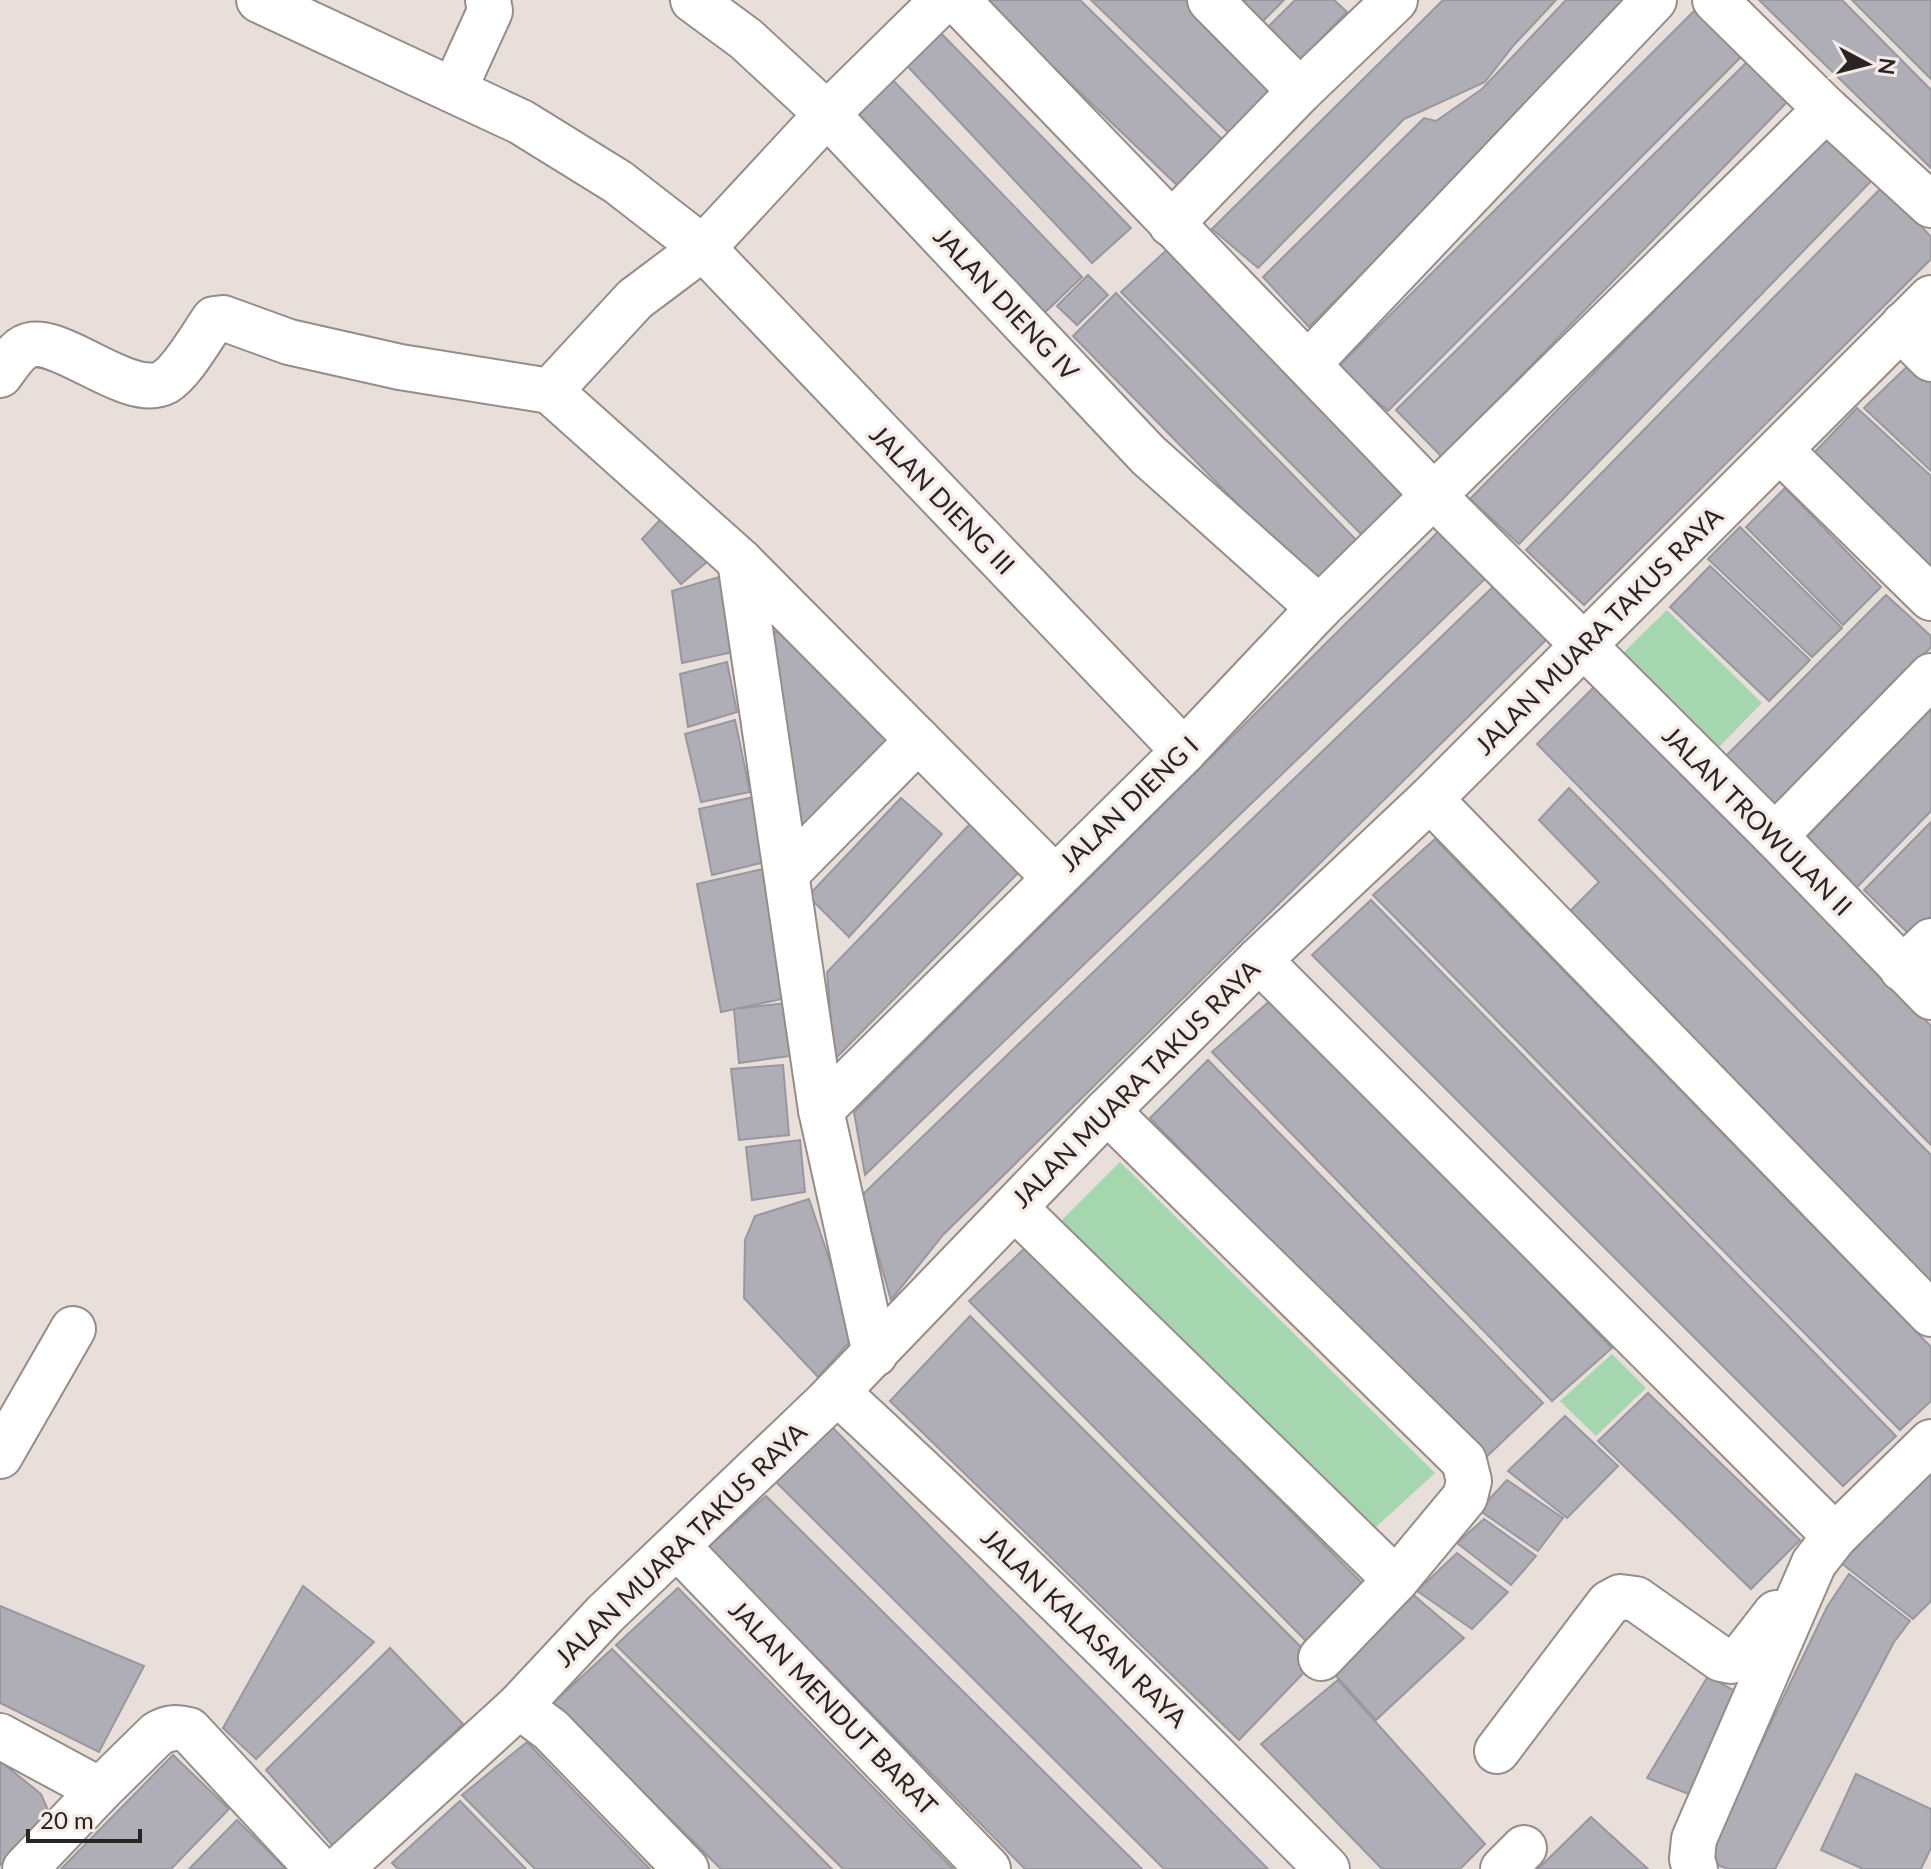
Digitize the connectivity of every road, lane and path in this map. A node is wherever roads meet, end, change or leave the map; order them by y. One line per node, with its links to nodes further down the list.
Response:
1 (488, 0): 10 (street)
2 (693, 0): 13 (street, JALAN DIENG IV)
3 (943, 0): 13 (street)
4 (957, 0): 15 (street, JALAN TROWULAN II)
5 (1210, 0): 11 (street)
6 (1395, 0): 11 (street)
7 (1654, 0): 20 (street)
8 (1715, 0): 12 (street)
9 (285, 5): 10 (street, JALAN DIENG III)
10 (454, 90): 16 (street, JALAN DIENG III)
11 (1300, 91): 15 (street)
12 (1826, 109): 14 (street); 23 (street, JALAN DIENG I)
13 (827, 114): 16 (street); 26 (street, JALAN DIENG IV)
14 (1931, 205)
15 (1171, 224): 20 (street, JALAN TROWULAN II)
16 (703, 248): 21 (street); 30 (street, JALAN DIENG III)
17 (1918, 311): 19 (street); 22 (street, JALAN MUARA TAKUS RAYA)
18 (6, 357): 21 (street)
19 (1931, 359)
20 (1308, 364): 23 (street, JALAN TROWULAN II)
21 (550, 391): 24 (street)
22 (1780, 450): 25 (street); 27 (street, JALAN MUARA TAKUS RAYA)
23 (1434, 495): 26 (street, JALAN DIENG I); 27 (street, JALAN TROWULAN II)
24 (740, 561): 29 (street); 33 (street)
25 (1931, 598)
26 (1319, 608): 30 (street, JALAN DIENG I)
27 (1582, 646): 31 (street, JALAN MUARA TAKUS RAYA); 32 (street, JALAN TROWULAN II)
28 (1931, 676): 32 (street)
29 (918, 740): 33 (street); 34 (street)
30 (1184, 751): 34 (street, JALAN DIENG I)
31 (1430, 799): 35 (street, JALAN MUARA TAKUS RAYA); 40 (street)
32 (1775, 836): 36 (street, JALAN TROWULAN II)
33 (787, 873): 37 (street)
34 (1054, 877): 37 (street, JALAN DIENG I)
35 (1259, 960): 38 (street, JALAN MUARA TAKUS RAYA); 47 (street)
36 (1921, 969)
37 (821, 1110): 42 (street)
38 (1107, 1111): 39 (street, JALAN MUARA TAKUS RAYA); 48 (street)
39 (1015, 1208): 42 (street, JALAN MUARA TAKUS RAYA); 48 (street)
40 (1931, 1314)
41 (73, 1329): 45 (street)
42 (875, 1354): 43 (street, JALAN MUARA TAKUS RAYA)
43 (837, 1392): 46 (street, JALAN MUARA TAKUS RAYA); 58 (street, JALAN KALASAN RAYA)
44 (1931, 1442): 47 (street)
45 (0, 1456)
46 (678, 1547): 50 (street, JALAN MUARA TAKUS RAYA); 57 (street, JALAN MENDUT BARAT)
47 (1824, 1549): 52 (street); 59 (street)
48 (1396, 1580): 49 (street)
49 (1321, 1658)
50 (519, 1706): 54 (street, JALAN MUARA TAKUS RAYA); 56 (street)
51 (0, 1736): 53 (street)
52 (1497, 1751)
53 (100, 1790): 54 (street); 55 (street)
54 (346, 1866)
55 (25, 1869)
56 (686, 1869)
57 (988, 1869)
58 (1327, 1869)
59 (1695, 1869)

